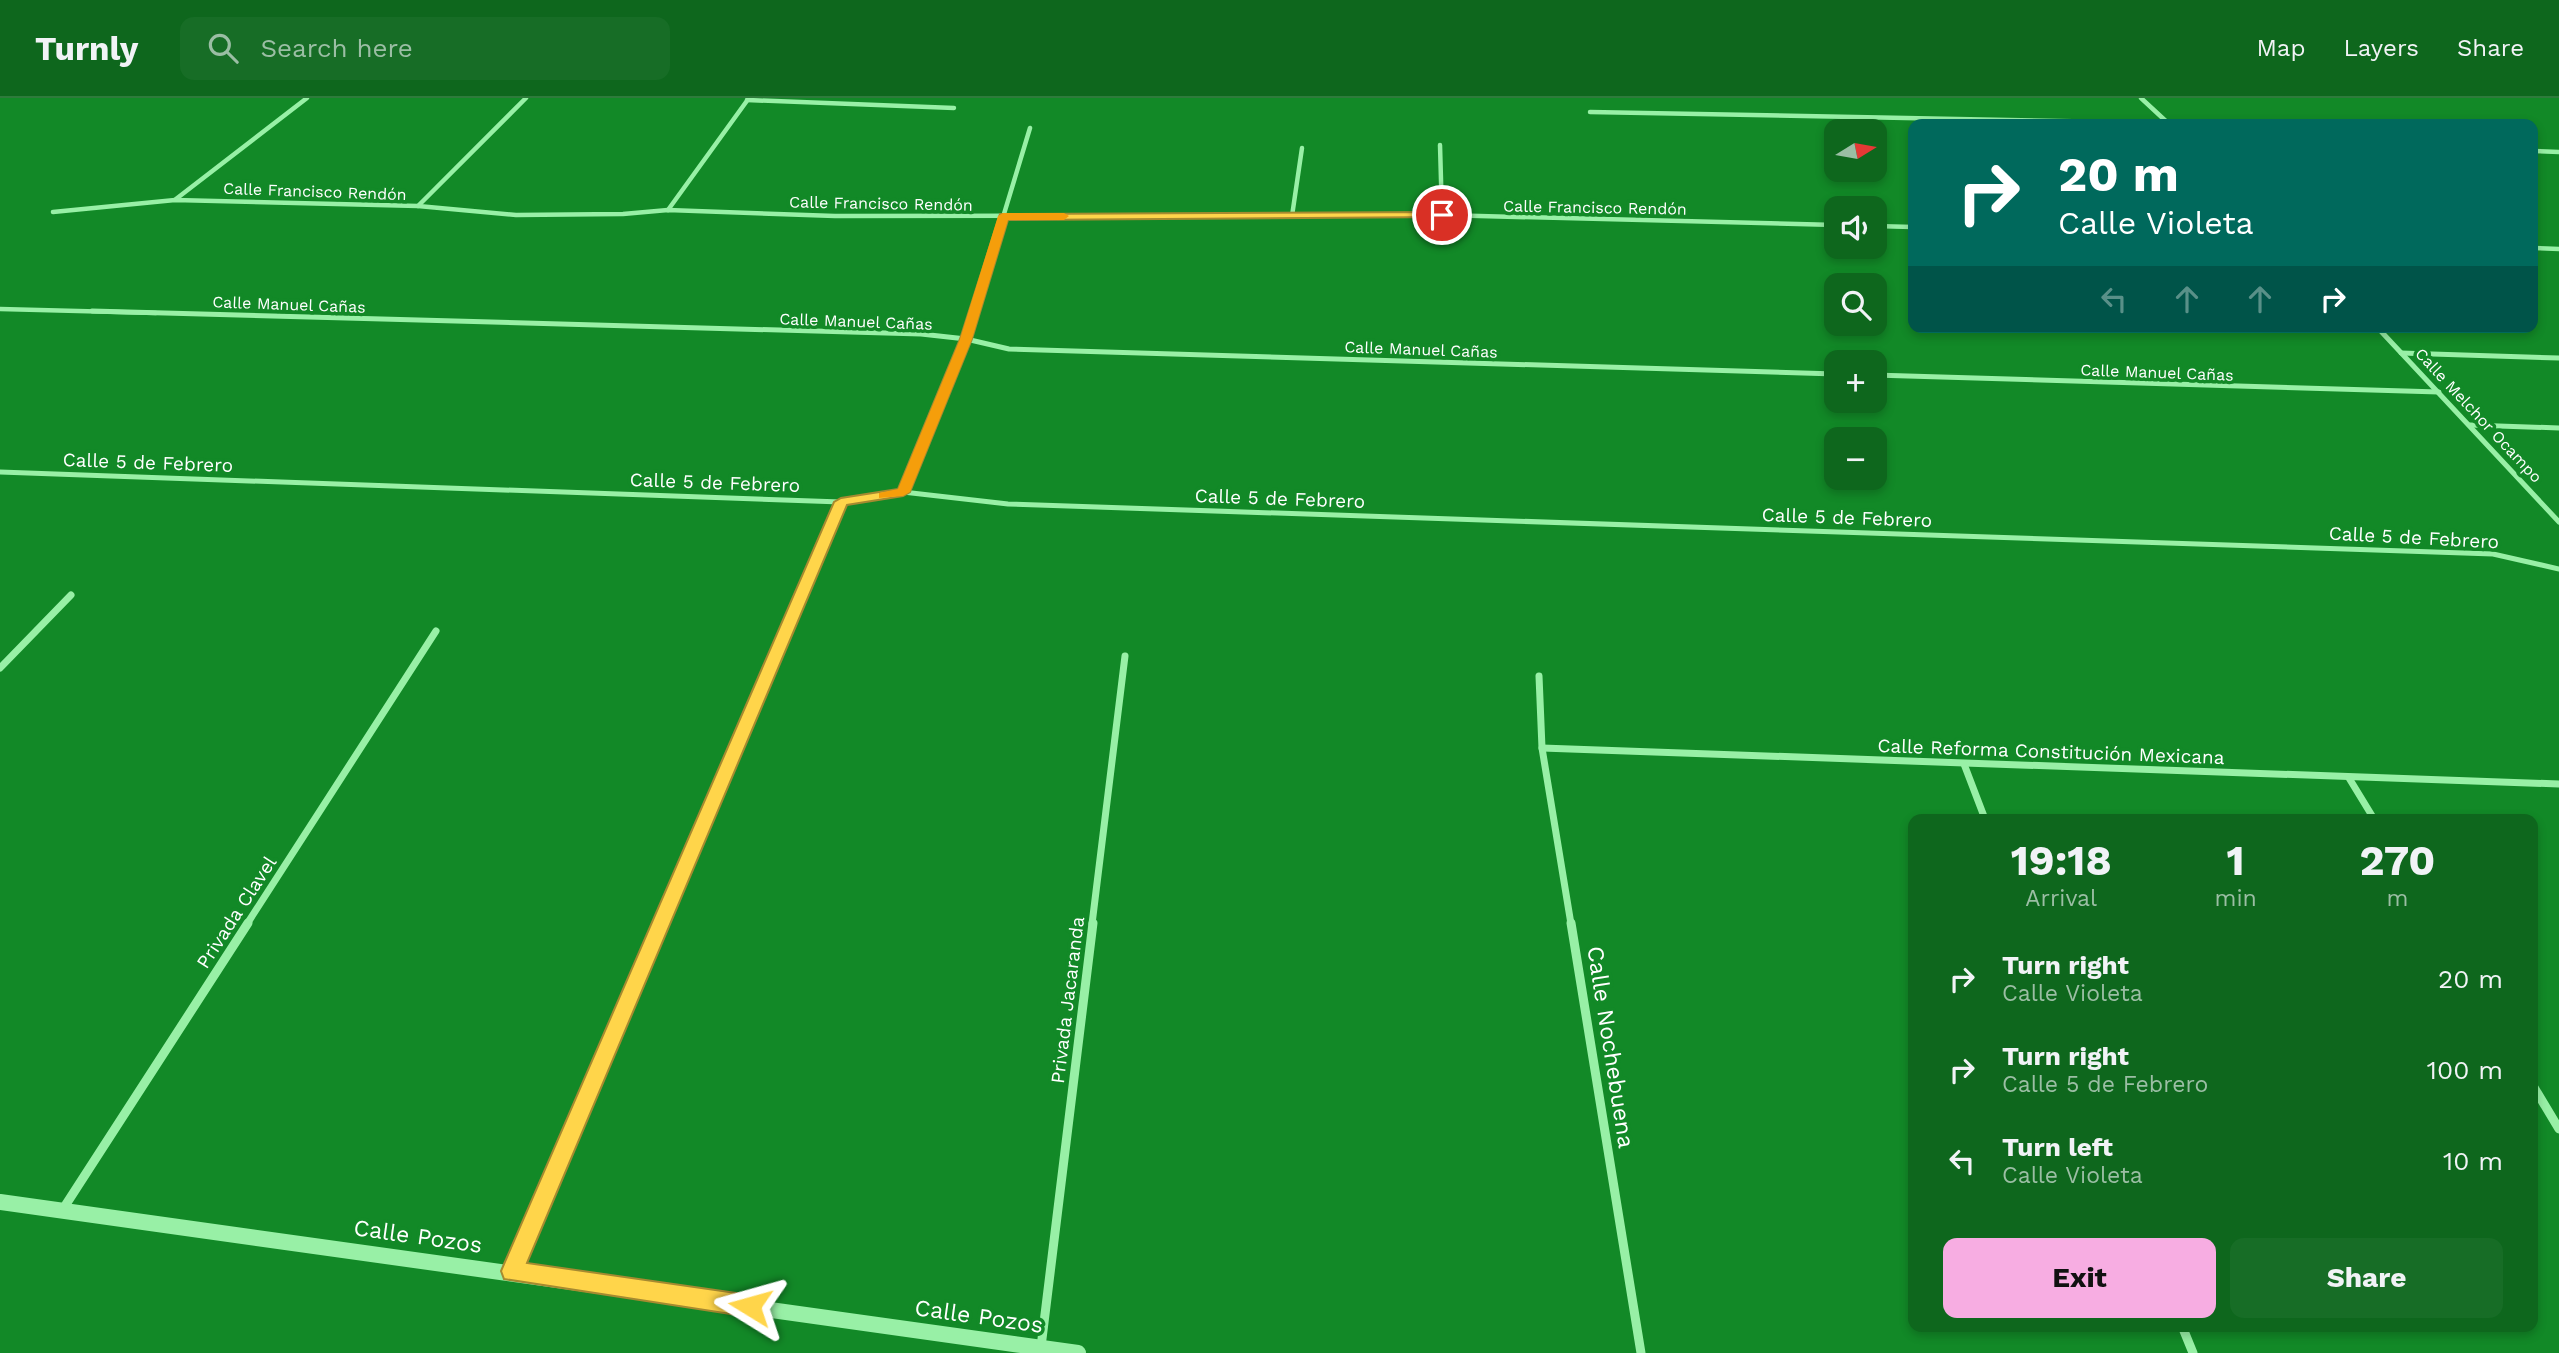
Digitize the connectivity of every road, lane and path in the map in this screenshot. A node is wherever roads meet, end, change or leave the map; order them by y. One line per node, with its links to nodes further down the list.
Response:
1 (307, 98): 14 (street)
2 (526, 98): 15 (street)
3 (2141, 98): 8 (street)
4 (748, 99): 5 (street); 16 (street)
5 (954, 108)
6 (1590, 112): 7 (street)
7 (1928, 119)
8 (2164, 119)
9 (1030, 128): 19 (street)
10 (1440, 145): 18 (street)
11 (1302, 148): 20 (street)
12 (2538, 151): 13 (street)
13 (2559, 152)
14 (175, 200): 15 (street, Calle Francisco Rendón); 17 (street, Calle Francisco Rendón)
15 (418, 206): 16 (street, Calle Francisco Rendón)
16 (668, 210): 19 (street, Calle Francisco Rendón)
17 (52, 212)
18 (1442, 215): 20 (street, Calle Francisco Rendón); 21 (street, Calle Francisco Rendón)
19 (1003, 216): 20 (street, Calle Francisco Rendón); 28 (street)
20 (1292, 216)
21 (1824, 225)
22 (1887, 226): 23 (street)
23 (1908, 227)
24 (2538, 248): 25 (street)
25 (2559, 249)
26 (0, 309): 28 (street, Calle Manuel Cañas)
27 (2383, 333): 29 (street, Calle Melchor Ocampo)
28 (966, 339): 31 (street, Calle Manuel Cañas); 37 (street)
29 (2401, 352): 30 (street); 33 (street, Calle Melchor Ocampo)
30 (2559, 358)
31 (1824, 374)
32 (1887, 375): 33 (street, Calle Manuel Cañas)
33 (2439, 393): 34 (street, Calle Melchor Ocampo)
34 (2470, 425): 35 (street); 39 (street, Calle Melchor Ocampo)
35 (2559, 428)
36 (0, 472): 38 (street, Calle 5 de Febrero)
37 (903, 492): 38 (street, Calle 5 de Febrero); 40 (street, Calle 5 de Febrero)
38 (841, 502): 56 (street)
39 (2559, 522)
40 (2559, 569)
41 (71, 595): 44 (street)
42 (436, 631): 55 (street, Privada Clavel)
43 (1125, 656): 58 (street, Privada Jacaranda)
44 (0, 668)
45 (1539, 676): 46 (street, Calle Nochebuena)
46 (1542, 748): 47 (street, Calle Reforma Constitución Mexicana); 60 (street, Calle Nochebuena)
47 (1964, 764): 48 (street, Calle Reforma Constitución Mexicana); 50 (street)
48 (2349, 778): 49 (street, Calle Reforma Constitución Mexicana); 51 (street)
49 (2559, 784)
50 (1983, 814)
51 (2371, 814)
52 (2538, 1094): 53 (street)
53 (2559, 1129)
54 (0, 1202): 55 (street, Calle Pozos)
55 (62, 1210): 56 (street, Calle Pozos)
56 (512, 1271): 58 (street, Calle Pozos)
57 (2184, 1332): 61 (street)
58 (1040, 1348): 59 (street, Calle Pozos)
59 (1078, 1353)
60 (1641, 1353)
61 (2193, 1353)

